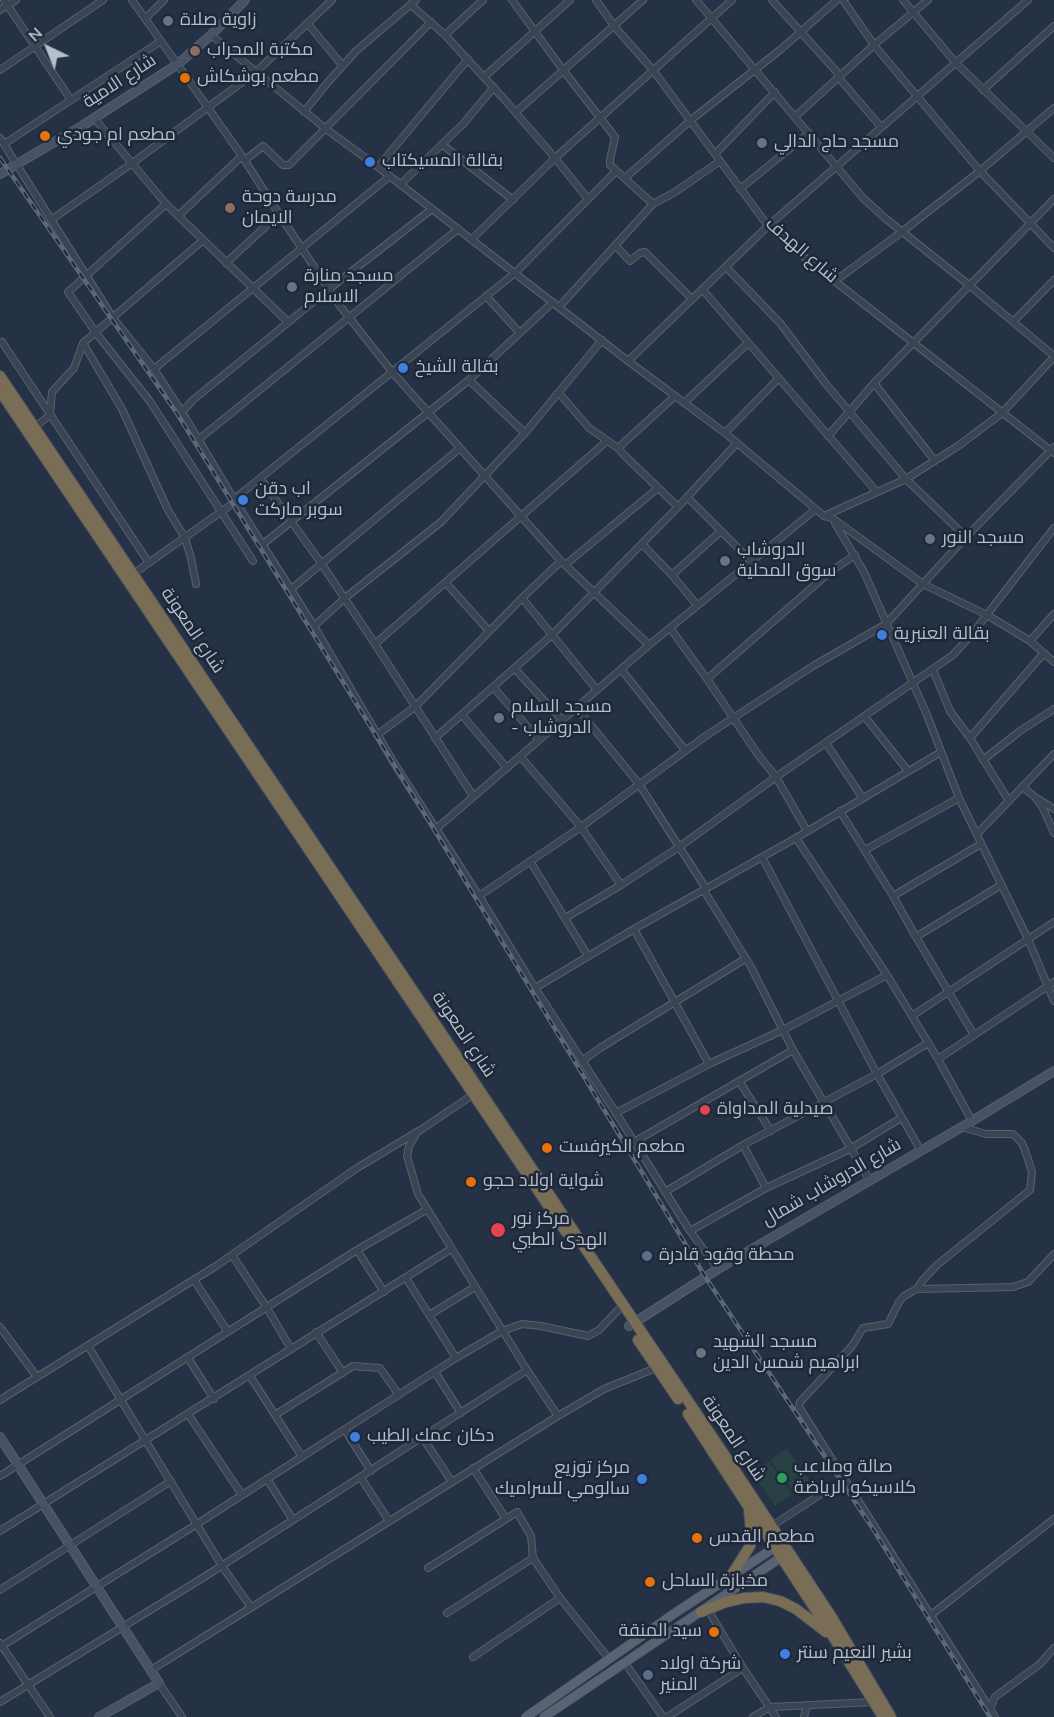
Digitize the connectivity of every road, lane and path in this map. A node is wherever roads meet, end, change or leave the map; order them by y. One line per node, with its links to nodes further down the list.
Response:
1 (16, 0): 21 (street)
2 (103, 0): 36 (street)
3 (132, 0): 25 (street)
4 (164, 0): 25 (street)
5 (245, 0): 32 (street, شارع الامية)
6 (332, 0): 27 (street)
7 (483, 0): 33 (street)
8 (512, 0): 30 (street)
9 (570, 0): 30 (street)
10 (596, 0): 28 (street, شارع الهدف)
11 (643, 0): 28 (street)
12 (696, 0): 24 (street)
13 (732, 0): 24 (street)
14 (772, 0): 31 (street)
15 (837, 0): 31 (street)
16 (843, 0): 35 (street)
17 (903, 0): 23 (street)
18 (928, 0): 23 (street)
19 (1028, 0): 38 (street)
20 (414, 2): 26 (street); 40 (street)
21 (6, 3): 22 (street); 36 (street)
22 (0, 10)
23 (913, 13): 35 (street); 38 (street)
24 (712, 18): 43 (street); 44 (street)
25 (146, 19): 34 (street)
26 (431, 22): 33 (street); 62 (street)
27 (308, 24): 40 (street); 45 (street)
28 (614, 26): 42 (street); 43 (street, شارع الهدف)
29 (1054, 26): 49 (street)
30 (534, 31): 42 (street); 46 (street)
31 (802, 32): 44 (street); 47 (street)
32 (211, 35): 39 (street, شارع الامية); 45 (street)
33 (445, 35): 37 (street)
34 (161, 41): 39 (street); 52 (street)
35 (874, 45): 47 (street); 51 (street)
36 (34, 46): 41 (street); 52 (street)
37 (468, 59): 46 (street); 74 (street)
38 (955, 62): 49 (street); 51 (street)
39 (178, 64): 53 (street); 59 (street, شارع الامية)
40 (342, 65): 55 (street)
41 (0, 70)
42 (563, 70): 56 (street); 58 (street)
43 (653, 70): 58 (street); 60 (street, شارع الهدف)
44 (756, 70): 50 (street); 60 (street)
45 (256, 72): 53 (street); 55 (street)
46 (484, 77): 48 (street)
47 (839, 78): 57 (street); 61 (street)
48 (494, 87): 56 (street); 66 (street)
49 (983, 90): 64 (street)
50 (775, 92): 57 (street); 67 (street)
51 (918, 97): 61 (street); 77 (street)
52 (71, 100): 65 (street)
53 (209, 107): 68 (street); 72 (street)
54 (1054, 108): 64 (street)
55 (304, 112): 62 (street)
56 (516, 112): 69 (street)
57 (795, 116): 63 (street)
58 (600, 117): 69 (street); 76 (street)
59 (94, 118): 72 (street); 73 (street, شارع الامية)
60 (691, 120): 67 (street, شارع الهدف); 80 (street)
61 (881, 127): 75 (street)
62 (326, 129): 68 (street); 74 (street)
63 (809, 133): 75 (street); 82 (street)
64 (1026, 133): 70 (street); 77 (street)
65 (2, 141): 73 (street)
66 (443, 145): 81 (street); 85 (street)
67 (715, 154): 71 (street, شارع الهدف)
68 (244, 158): 89 (street); 90 (street)
69 (555, 158): 83 (street); 85 (street)
70 (1054, 158)
71 (720, 161): 82 (street, شارع الهدف); 87 (street)
72 (131, 164): 86 (street); 91 (street)
73 (18, 165): 78 (street, شارع الامية); 91 (street)
74 (378, 167): 79 (street)
75 (836, 167): 93 (street); 95 (street)
76 (616, 171): 80 (street); 83 (street)
77 (980, 171): 92 (street); 95 (street)
78 (0, 174)
79 (390, 176): 81 (street); 99 (street)
80 (625, 178): 87 (street)
81 (401, 184): 88 (street)
82 (740, 189): 93 (street, شارع الهدف)
83 (588, 199): 103 (street)
84 (1054, 199): 92 (street)
85 (513, 200): 96 (street)
86 (166, 204): 90 (street); 104 (street)
87 (653, 204): 98 (street)
88 (432, 209): 94 (street); 109 (street)
89 (279, 214): 99 (street); 101 (street)
90 (178, 216): 97 (street)
91 (51, 220): 104 (street)
92 (1029, 224): 100 (street); 107 (street)
93 (768, 226): 102 (street); 106 (street, شارع الهدف)
94 (458, 229): 96 (street); 115 (street)
95 (903, 231): 106 (street); 107 (street)
96 (472, 239): 103 (street)
97 (202, 241): 101 (street); 114 (street)
98 (615, 245): 112 (street); 113 (street)
99 (301, 248): 108 (street); 109 (street)
100 (1054, 248)
101 (226, 263): 108 (street)
102 (726, 267): 110 (street); 137 (street)
103 (515, 273): 111 (street); 113 (street)
104 (86, 276): 114 (street); 119 (street)
105 (1054, 280): 117 (street)
106 (835, 281): 122 (street, شارع الهدف)
107 (969, 285): 117 (street); 122 (street)
108 (252, 288): 116 (street); 127 (street)
109 (329, 289): 115 (street); 116 (street)
110 (702, 290): 112 (street); 124 (street)
111 (486, 297): 118 (street); 128 (street)
112 (692, 299): 126 (street)
113 (556, 305): 118 (street); 120 (street)
114 (113, 318): 119 (street); 127 (street)
115 (349, 318): 128 (street); 146 (street)
116 (288, 322): 138 (street)
117 (1013, 322): 125 (street)
118 (519, 332): 131 (street)
119 (96, 333): 123 (street); 162 (street)
120 (602, 340): 126 (street); 134 (street)
121 (2, 342): 141 (street)
122 (914, 342): 132 (street); 140 (street, شارع الهدف)
123 (83, 343): 141 (street); 170 (street)
124 (748, 343): 130 (street); 136 (street)
125 (1054, 357): 140 (street)
126 (628, 361): 135 (street)
127 (154, 369): 138 (street)
128 (393, 373): 139 (street); 154 (street)
129 (0, 376): 142 (highway, شارع المعونة)
130 (779, 378): 143 (street); 145 (street)
131 (469, 380): 139 (street); 144 (street)
132 (874, 383): 137 (street); 152 (street)
133 (0, 391): 278 (highway, شارع المعونة)
134 (559, 393): 144 (street); 147 (street)
135 (675, 396): 136 (street); 149 (street)
136 (684, 403): 143 (street)
137 (849, 411): 145 (street); 155 (street)
138 (182, 412): 146 (street)
139 (428, 412): 150 (street); 166 (street)
140 (1002, 413): 151 (street, شارع الهدف); 152 (street)
141 (50, 414): 142 (street); 176 (street)
142 (35, 428): 179 (highway, شارع المعونة)
143 (724, 433): 148 (street)
144 (525, 434): 153 (street)
145 (828, 436): 157 (street)
146 (198, 440): 159 (street)
147 (607, 441): 149 (street); 163 (street)
148 (736, 443): 158 (street); 161 (street)
149 (618, 448): 156 (street)
150 (459, 449): 153 (street); 177 (street)
151 (1053, 450): 169 (street)
152 (935, 462): 155 (street)
153 (485, 476): 163 (street); 187 (street)
154 (261, 479): 159 (street); 166 (street)
155 (906, 479): 157 (street); 169 (street)
156 (658, 489): 160 (street); 178 (street)
157 (876, 491): 164 (street)
158 (687, 497): 160 (street); 168 (street)
159 (235, 501): 162 (street); 172 (street)
160 (678, 507): 171 (street)
161 (816, 509): 164 (street); 175 (street)
162 (222, 511): 170 (street); 174 (street)
163 (520, 516): 178 (street); 181 (street)
164 (824, 516): 165 (street)
165 (832, 518): 173 (street); 183 (street)
166 (291, 521): 172 (street); 177 (street)
167 (1054, 528): 190 (street)
168 (721, 531): 175 (street); 180 (street)
169 (966, 537): 183 (street)
170 (184, 538): 176 (street); 182 (street)
171 (642, 544): 180 (street); 185 (street)
172 (263, 546): 184 (street)
173 (855, 555): 191 (street); 204 (street)
174 (253, 561)
175 (751, 561): 188 (street)
176 (149, 563): 179 (street)
177 (321, 563): 184 (street); 187 (street)
178 (563, 563): 185 (street); 186 (street)
179 (133, 574): 308 (highway, شارع المعونة)
180 (672, 575): 188 (street)
181 (446, 583): 194 (street); 197 (street)
182 (196, 584)
183 (923, 584): 190 (street); 191 (street)
184 (290, 590): 192 (street)
185 (595, 593): 195 (street); 198 (street)
186 (522, 597): 194 (street); 195 (street)
187 (345, 598): 192 (street); 197 (street)
188 (698, 605): 193 (street)
189 (1054, 614): 196 (street)
190 (987, 615): 196 (street); 203 (street)
191 (886, 624): 205 (street); 213 (street)
192 (314, 626): 215 (street)
193 (670, 628): 198 (street); 204 (street)
194 (489, 632): 208 (street)
195 (552, 636): 201 (street); 207 (street)
196 (1030, 641): 199 (street)
197 (375, 644): 208 (street)
198 (649, 645): 202 (street)
199 (1044, 653): 200 (street); 217 (street)
200 (1054, 662)
201 (514, 669): 206 (street); 214 (street)
202 (621, 669): 207 (street); 220 (street)
203 (933, 670): 205 (street); 217 (street)
204 (707, 679): 213 (street)
205 (912, 684): 212 (street); 221 (street)
206 (494, 688): 211 (street); 218 (street)
207 (597, 690): 209 (street)
208 (416, 706): 215 (street); 216 (street)
209 (576, 707): 214 (street); 228 (street)
210 (1054, 709): 224 (street)
211 (462, 715): 216 (street); 225 (street)
212 (865, 717): 219 (street); 226 (street)
213 (734, 718): 220 (street); 227 (street)
214 (562, 720): 218 (street)
215 (377, 735): 238 (street)
216 (435, 738): 230 (street)
217 (970, 738): 224 (street)
218 (539, 740): 223 (street)
219 (826, 743): 227 (street); 231 (street)
220 (685, 750): 228 (street)
221 (941, 752): 226 (street); 233 (street)
222 (1054, 754): 229 (street)
223 (520, 756): 225 (street); 237 (street)
224 (983, 760): 234 (street)
225 (507, 768): 230 (street)
226 (908, 771): 231 (street)
227 (776, 777): 239 (street); 244 (street)
228 (639, 784): 237 (street); 244 (street)
229 (1023, 787): 232 (street); 234 (street)
230 (473, 796): 238 (street)
231 (862, 797): 236 (street)
232 (1035, 797): 235 (street); 240 (street)
233 (959, 798): 241 (street); 245 (street)
234 (1009, 801): 241 (street)
235 (1054, 809)
236 (840, 812): 239 (street); 245 (street)
237 (581, 827): 247 (street); 248 (street)
238 (436, 829): 251 (street)
239 (807, 831): 242 (street)
240 (1054, 833)
241 (977, 834): 243 (street)
242 (796, 838): 246 (street); 260 (street)
243 (981, 844): 249 (street); 252 (street)
244 (680, 847): 248 (street); 250 (street)
245 (865, 850): 252 (street)
246 (762, 857): 250 (street); 264 (street)
247 (530, 861): 251 (street); 253 (street)
248 (621, 885): 253 (street)
249 (1001, 885): 256 (street); 257 (street)
250 (705, 887): 255 (street); 259 (street)
251 (479, 896): 262 (street)
252 (893, 896): 256 (street)
253 (565, 918): 258 (street)
254 (1054, 922): 257 (street)
255 (634, 929): 258 (street); 266 (street)
256 (915, 937): 263 (street)
257 (1028, 939): 261 (street); 263 (street)
258 (588, 956): 262 (street)
259 (745, 959): 266 (street); 268 (street)
260 (887, 975): 264 (street); 267 (street)
261 (1051, 984): 265 (street); 269 (street)
262 (535, 988): 273 (street)
263 (949, 991): 267 (street); 269 (street)
264 (839, 1001): 268 (street); 276 (street)
265 (1054, 1001)
266 (674, 1002): 273 (street); 274 (street)
267 (912, 1016): 270 (street)
268 (783, 1030): 271 (street); 274 (street)
269 (974, 1035): 272 (street)
270 (928, 1043): 272 (street); 276 (street)
271 (793, 1050): 277 (street); 279 (street)
272 (938, 1059): 282 (street)
273 (582, 1061): 280 (street)
274 (709, 1064): 280 (street)
275 (1054, 1071): 282 (street, شارع الدروشاب شمال)
276 (877, 1074): 279 (street); 281 (street)
277 (739, 1082): 284 (street); 286 (street)
278 (474, 1095): 285 (street); 306 (highway, شارع المعونة)
279 (825, 1103): 284 (street); 288 (street)
280 (616, 1113): 286 (street)
281 (901, 1118): 288 (street); 289 (street)
282 (972, 1121): 283 (street, شارع الدروشاب شمال)
283 (962, 1127): 289 (street, شارع الدروشاب شمال); 303 (street)
284 (771, 1131): 287 (street)
285 (416, 1132): 293 (street); 298 (street)
286 (634, 1142): 292 (street)
287 (743, 1145): 291 (street); 292 (street)
288 (850, 1149): 290 (street); 291 (street)
289 (921, 1151): 290 (street, شارع الدروشاب شمال)
290 (870, 1181): 299 (street, شارع الدروشاب شمال)
291 (766, 1188): 294 (street)
292 (665, 1192): 294 (street)
293 (426, 1209): 295 (street); 296 (street)
294 (690, 1231): 299 (street)
295 (451, 1249): 300 (street); 302 (street)
296 (357, 1251): 304 (street); 305 (street)
297 (1054, 1254): 303 (street)
298 (232, 1255): 301 (street); 305 (street)
299 (718, 1269): 308 (street, شارع الدروشاب شمال)
300 (405, 1278): 304 (street); 307 (street)
301 (194, 1280): 311 (street); 313 (street)
302 (476, 1287): 307 (street); 310 (street)
303 (917, 1289): 368 (street)
304 (384, 1292): 312 (street)
305 (267, 1308): 311 (street); 314 (street)
306 (618, 1310): 308 (highway, شارع المعونة); 310 (street)
307 (429, 1316): 316 (street)
308 (631, 1324): 317 (highway, شارع المعونة); 353 (highway, شارع المعونة)
309 (0, 1326): 322 (street)
310 (502, 1331): 316 (street); 318 (street)
311 (228, 1332): 315 (street)
312 (316, 1332): 314 (street); 320 (street)
313 (88, 1346): 322 (street); 325 (street)
314 (291, 1349): 321 (street)
315 (188, 1358): 324 (street); 325 (street)
316 (456, 1358): 319 (street)
317 (656, 1368): 330 (street); 347 (highway, شارع المعونة)
318 (527, 1370): 327 (street); 330 (street)
319 (435, 1372): 323 (street); 327 (street)
320 (343, 1373): 323 (street); 329 (street)
321 (250, 1376): 324 (street); 329 (street)
322 (37, 1377): 326 (street)
323 (399, 1395): 331 (street)
324 (214, 1399): 328 (street)
325 (122, 1400): 334 (street); 336 (street)
326 (0, 1401)
327 (461, 1413): 333 (street)
328 (188, 1414): 334 (street); 345 (street)
329 (275, 1415): 335 (street)
330 (558, 1416): 337 (street)
331 (345, 1430): 335 (street); 338 (street)
332 (0, 1437): 336 (street)
333 (423, 1438): 338 (street); 343 (street)
334 (146, 1441): 342 (street); 346 (street)
335 (302, 1457): 341 (street)
336 (18, 1464): 339 (street); 346 (street)
337 (473, 1468): 343 (street); 348 (street)
338 (371, 1471): 340 (street)
339 (0, 1476)
340 (361, 1478): 350 (street); 351 (street)
341 (267, 1479): 345 (street); 350 (street)
342 (171, 1481): 352 (street); 355 (street)
343 (452, 1482): 351 (street)
344 (821, 1494): 353 (street)
345 (242, 1495): 352 (street)
346 (44, 1504): 354 (street); 355 (street)
347 (749, 1507): 356 (highway, شارع المعونة); 360 (highway)
348 (506, 1519): 357 (street); 359 (street)
349 (1054, 1519): 368 (street)
350 (293, 1520): 358 (street)
351 (389, 1521): 365 (street)
352 (197, 1524): 358 (street); 361 (street)
353 (771, 1526): 356 (highway, شارع المعونة)
354 (0, 1531)
355 (71, 1545): 361 (street); 362 (street)
356 (781, 1550): 360 (main road); 366 (main road); 370 (highway, شارع المعونة); 395 (highway, شارع المعونة)
357 (533, 1557): 363 (street); 367 (street)
358 (222, 1566): 365 (street); 369 (street)
359 (428, 1569)
360 (731, 1575): 364 (main road)
361 (98, 1586): 369 (street); 371 (street)
362 (0, 1590)
363 (560, 1598): 373 (street); 374 (street)
364 (689, 1604): 366 (main road); 374 (main road)
365 (250, 1606): 377 (street)
366 (702, 1612): 370 (highway); 375 (main road); 376 (street)
367 (447, 1613)
368 (931, 1616): 384 (street)
369 (123, 1627): 377 (street); 379 (street)
370 (834, 1638): 381 (highway, شارع المعونة)
371 (1, 1645): 379 (street)
372 (1054, 1647): 384 (street)
373 (473, 1658)
374 (609, 1659): 389 (main road)
375 (625, 1663): 385 (main road); 390 (street)
376 (742, 1668): 383 (street); 390 (street)
377 (151, 1670): 378 (street)
378 (159, 1683): 387 (street); 388 (street)
379 (28, 1685): 380 (street); 386 (street)
380 (0, 1702)
381 (874, 1702): 382 (street); 394 (highway, شارع المعونة)
382 (807, 1705): 383 (street); 393 (street)
383 (770, 1707): 391 (street); 392 (street)
384 (990, 1709): 396 (street)
385 (548, 1716)
386 (50, 1717)
387 (99, 1717)
388 (182, 1717)
389 (526, 1717)
390 (665, 1717)
391 (753, 1717)
392 (776, 1717)
393 (804, 1717)
394 (883, 1717)
395 (891, 1717)
396 (995, 1717)

